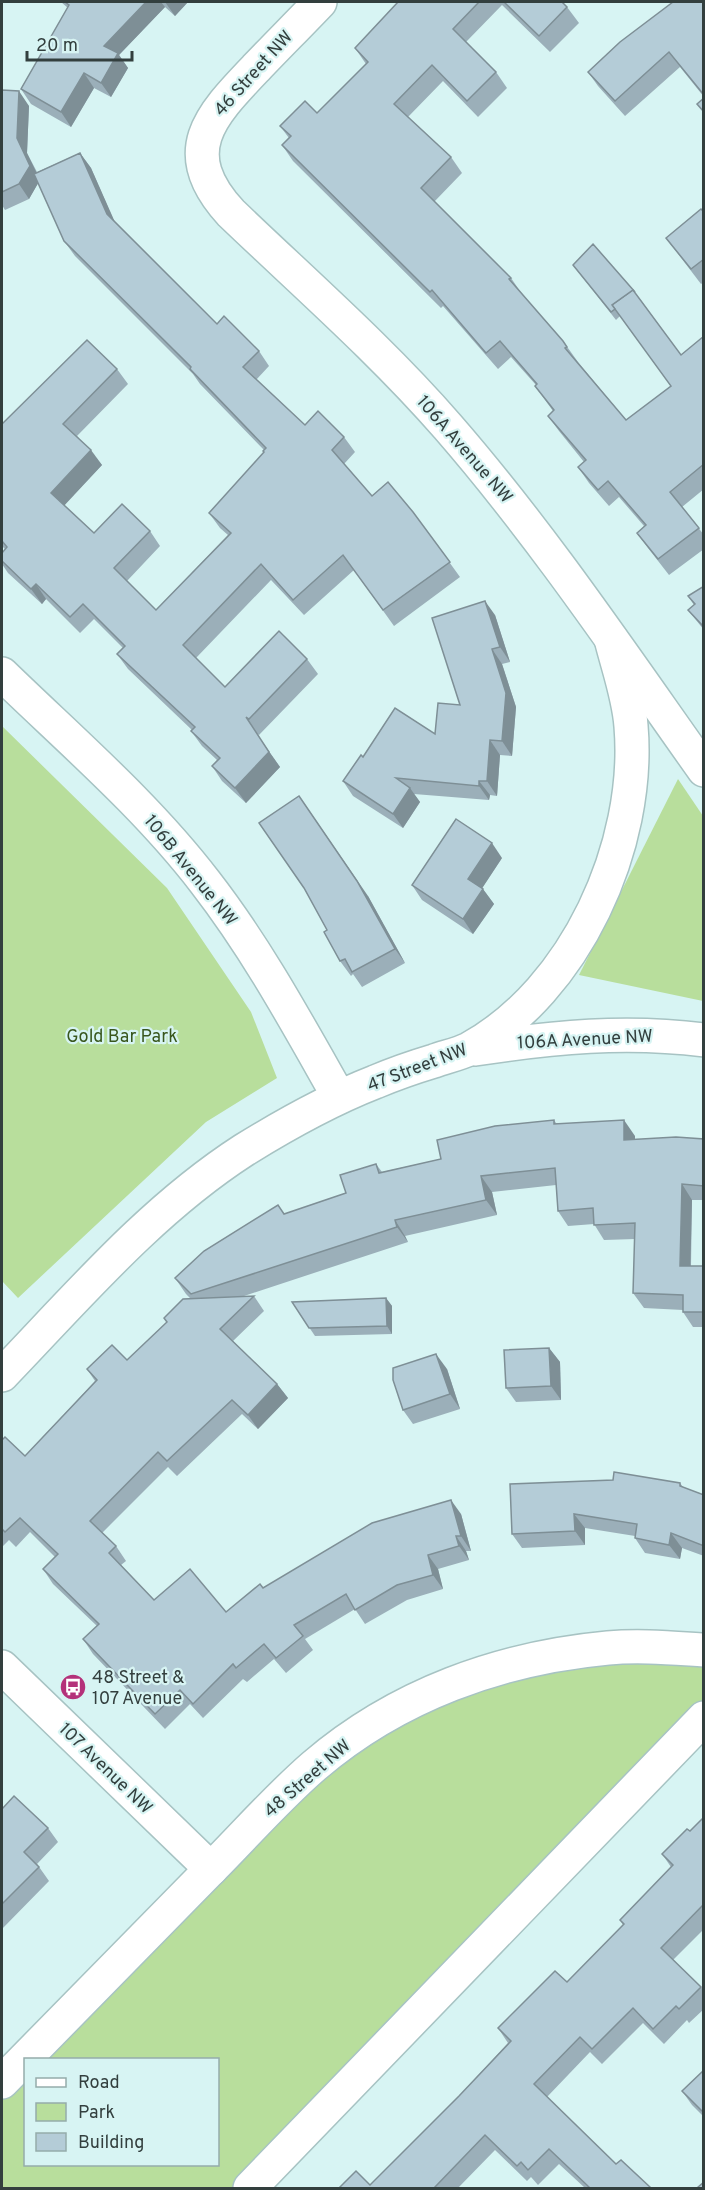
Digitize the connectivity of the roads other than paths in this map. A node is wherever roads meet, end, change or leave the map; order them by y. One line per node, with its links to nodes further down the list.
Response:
1 (320, 2): 2 (street, 46 Street NW)
2 (202, 154): 3 (street, 106A Avenue NW)
3 (611, 639): 5 (street, 106A Avenue NW); 7 (street, 47 Street NW)
4 (2, 674): 8 (street, 106B Avenue NW)
5 (704, 770)
6 (704, 1040): 7 (street, 106A Avenue NW)
7 (467, 1050): 8 (street, 47 Street NW)
8 (339, 1097): 9 (street, 47 Street NW)
9 (2, 1376)
10 (704, 1650): 13 (street, 48 Street NW)
11 (2, 1667): 13 (street, 107 Avenue NW)
12 (704, 1718): 17 (street)
13 (211, 1869): 14 (street, 48 Street NW)
14 (26, 2058)
15 (24, 2060): 16 (street, 48 Street NW)
16 (2, 2082)
17 (250, 2188)

